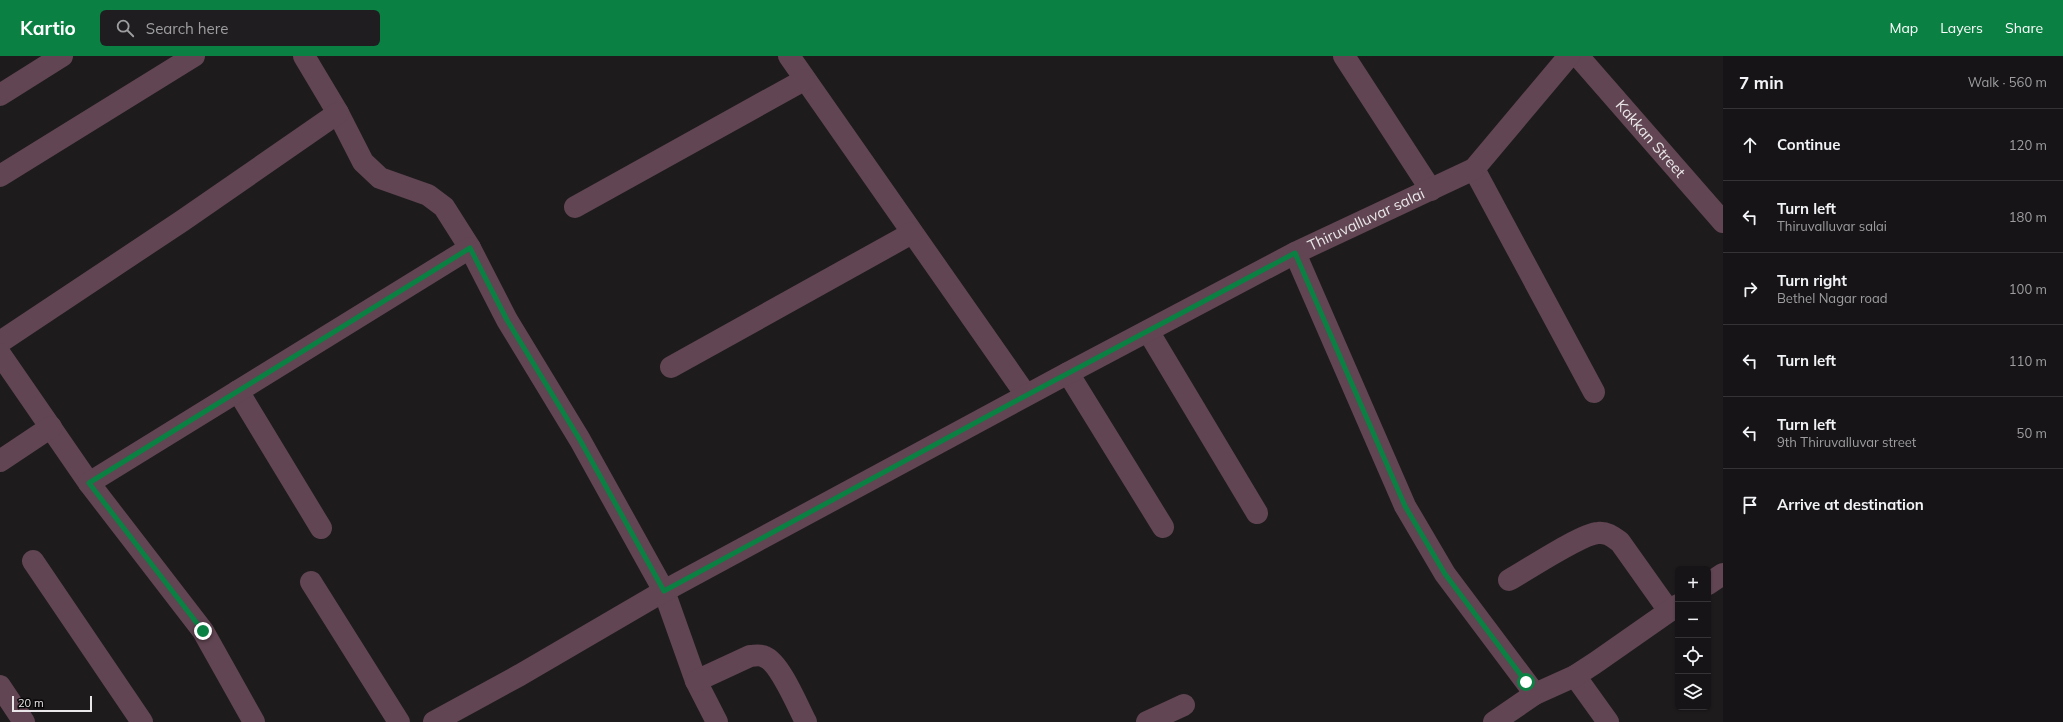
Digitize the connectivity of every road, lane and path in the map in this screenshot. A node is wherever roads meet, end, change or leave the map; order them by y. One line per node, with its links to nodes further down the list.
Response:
1 (62, 56): 9 (street)
2 (194, 56): 12 (street)
3 (304, 56): 10 (street)
4 (789, 56): 8 (street)
5 (1344, 56): 13 (street)
6 (1569, 56): 11 (street, Thiruvalluvar salai)
7 (1578, 56): 15 (street, Kakkan Street)
8 (804, 80): 14 (street); 16 (street)
9 (0, 94)
10 (338, 113): 17 (street); 20 (street)
11 (1474, 169): 13 (street, Thiruvalluvar salai); 25 (street)
12 (0, 176)
13 (1431, 190): 18 (street, Thiruvalluvar salai)
14 (575, 207)
15 (1723, 222)
16 (912, 233): 22 (street); 26 (street)
17 (470, 248): 24 (street); 38 (street)
18 (1295, 253): 19 (street, Thiruvalluvar salai); 43 (street)
19 (1148, 331): 23 (street, Thiruvalluvar salai); 30 (street)
20 (0, 342)
21 (0, 354): 27 (street)
22 (671, 367)
23 (1068, 373): 26 (street, Thiruvalluvar salai); 31 (street)
24 (238, 391): 29 (street); 32 (street)
25 (1594, 392)
26 (1026, 395): 38 (street, Thiruvalluvar salai)
27 (51, 427): 28 (street); 29 (street)
28 (0, 461)
29 (89, 483): 47 (street)
30 (1257, 513)
31 (1163, 527)
32 (321, 528)
33 (33, 561): 46 (street)
34 (1723, 574): 37 (street)
35 (1510, 580): 39 (street)
36 (311, 582): 48 (street)
37 (1711, 582)
38 (664, 591): 41 (street); 49 (street, Thiruvalluvar salai)
39 (1674, 608): 40 (street)
40 (1574, 676): 43 (street); 54 (street)
41 (696, 681): 50 (street); 51 (street)
42 (0, 686): 45 (street)
43 (1535, 694): 53 (street)
44 (1184, 705): 52 (street)
45 (24, 722)
46 (142, 722)
47 (254, 722)
48 (399, 722)
49 (434, 722)
50 (717, 722)
51 (806, 722)
52 (1147, 722)
53 (1494, 722)
54 (1608, 722)

